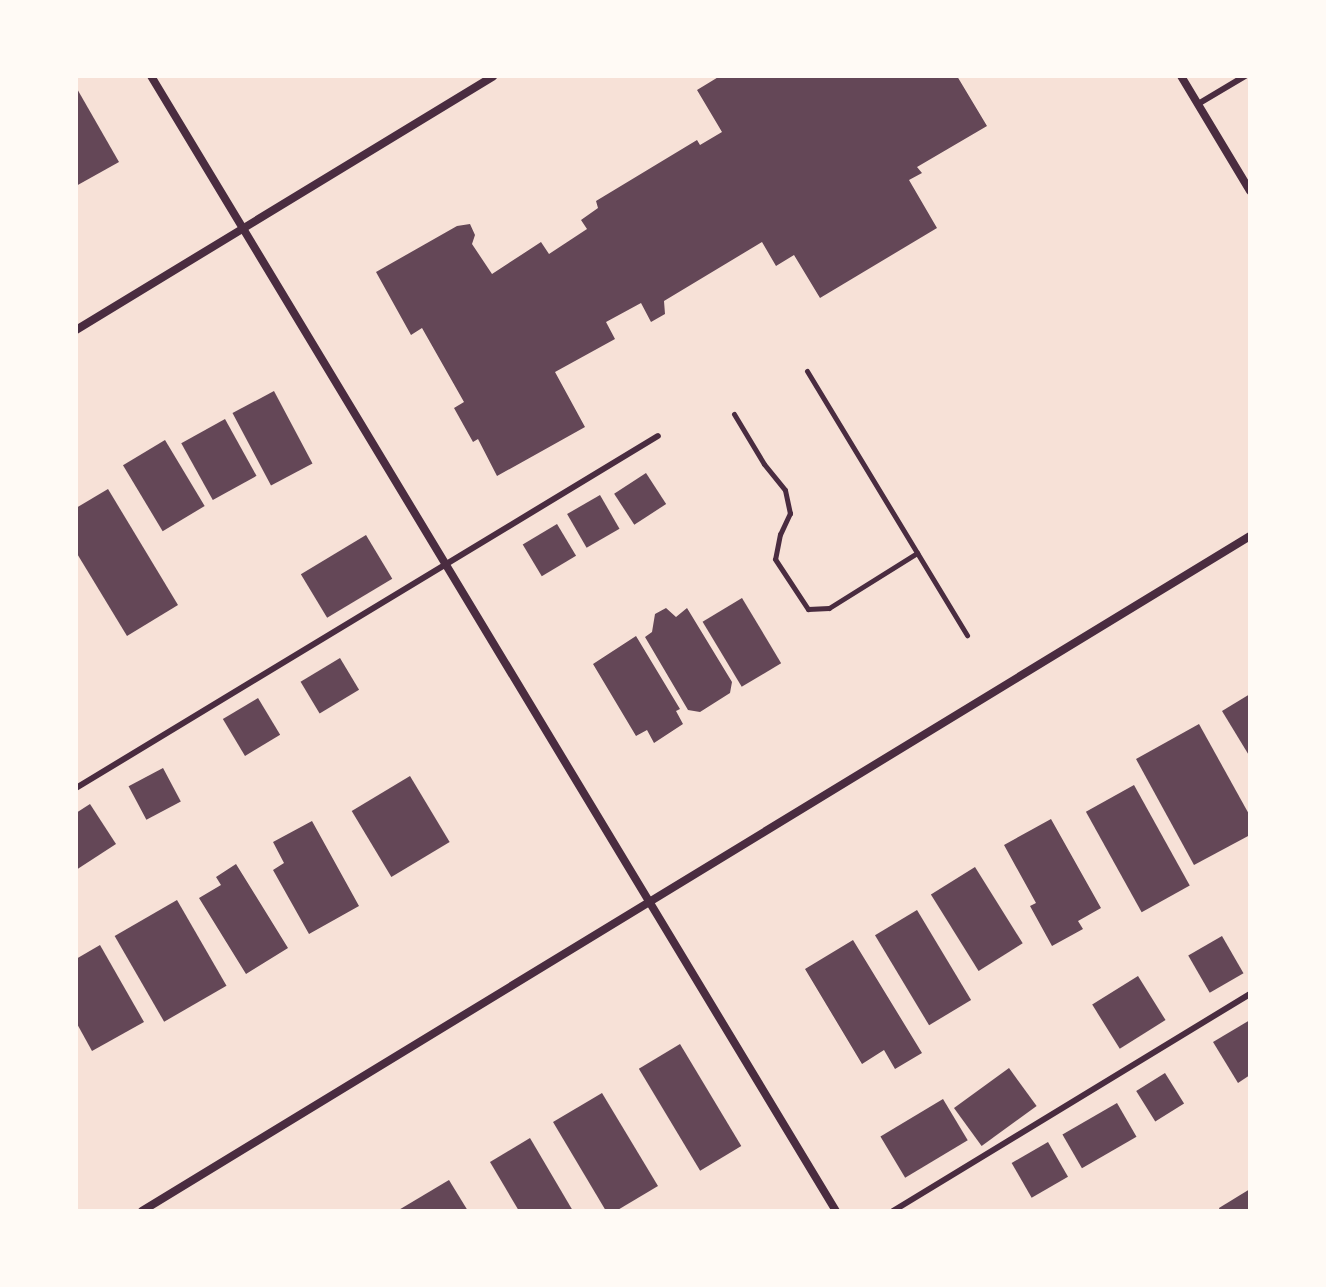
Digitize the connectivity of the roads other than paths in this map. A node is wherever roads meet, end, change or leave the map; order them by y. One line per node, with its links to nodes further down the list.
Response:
1 (151, 76): 7 (street)
2 (493, 76): 7 (street)
3 (1181, 76): 5 (street)
4 (1245, 76): 5 (lane)
5 (1198, 104): 6 (street)
6 (1250, 191)
7 (243, 228): 8 (street); 11 (street)
8 (76, 330)
9 (658, 436): 11 (lane)
10 (1250, 536): 13 (street)
11 (444, 563): 12 (lane); 13 (street)
12 (76, 788)
13 (649, 903): 15 (street); 16 (street)
14 (1250, 994): 17 (lane)
15 (142, 1211)
16 (836, 1211)
17 (893, 1211)

